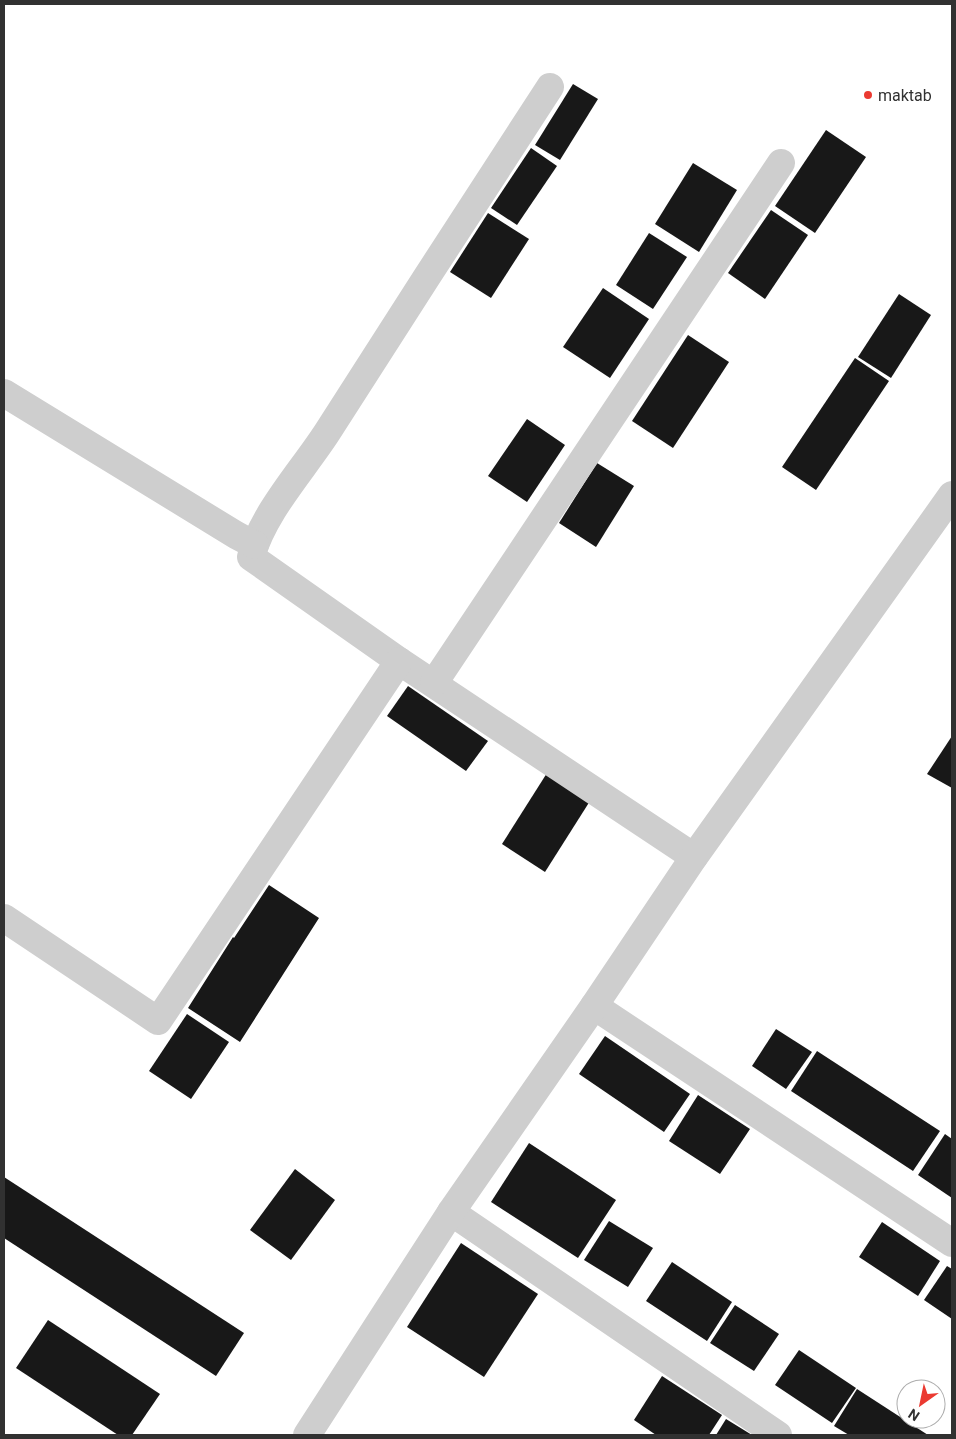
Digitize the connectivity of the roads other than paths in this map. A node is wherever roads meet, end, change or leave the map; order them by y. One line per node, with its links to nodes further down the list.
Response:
1 (550, 87): 5 (street)
2 (781, 163): 7 (street)
3 (4, 393): 5 (street)
4 (952, 495): 8 (street)
5 (254, 545): 6 (street)
6 (399, 661): 7 (street); 9 (street)
7 (434, 683): 8 (street)
8 (694, 857): 10 (street)
9 (4, 918)
10 (594, 1006): 11 (street); 12 (street)
11 (451, 1212): 13 (street); 14 (street)
12 (952, 1243)
13 (316, 1432)
14 (778, 1435)

